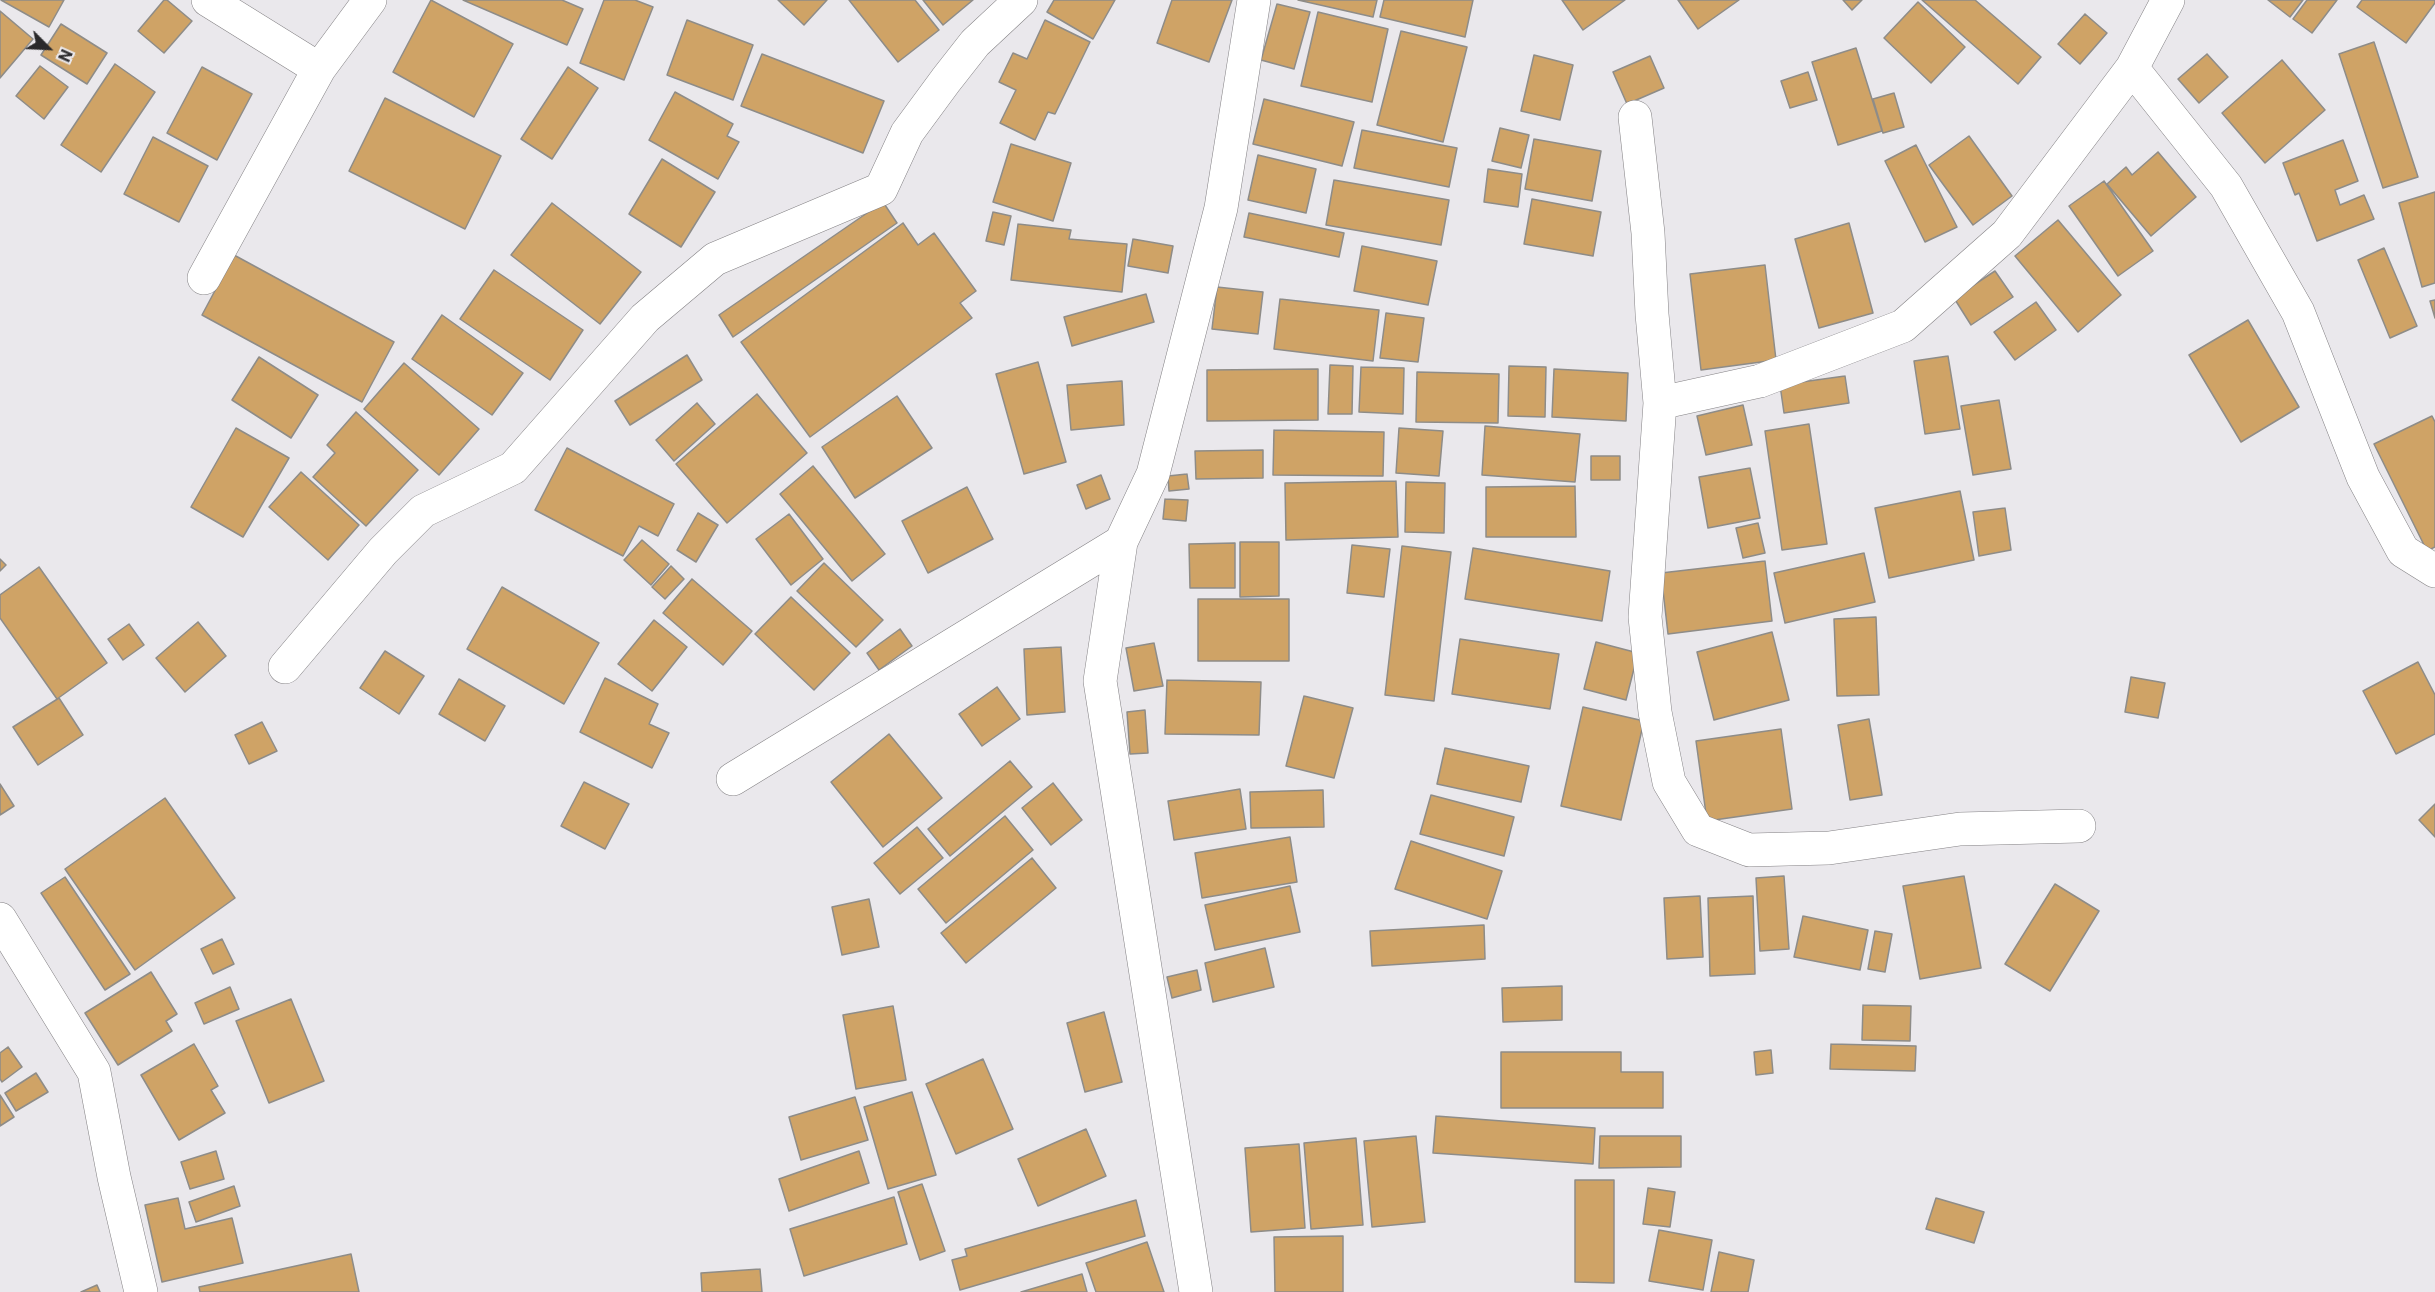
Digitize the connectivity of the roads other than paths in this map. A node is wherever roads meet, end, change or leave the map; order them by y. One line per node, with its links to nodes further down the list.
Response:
1 (208, 0): 7 (street)
2 (370, 0): 7 (street)
3 (1021, 0): 13 (street)
4 (1254, 0): 11 (street)
5 (2168, 0): 6 (street)
6 (2132, 68): 10 (street); 12 (street)
7 (319, 69): 9 (street)
8 (1635, 117): 10 (street)
9 (204, 278)
10 (1660, 403): 15 (street)
11 (1121, 542): 14 (street); 18 (street)
12 (2435, 571)
13 (285, 667)
14 (733, 779)
15 (2079, 826)
16 (0, 919): 17 (street)
17 (141, 1292)
18 (1196, 1292)

